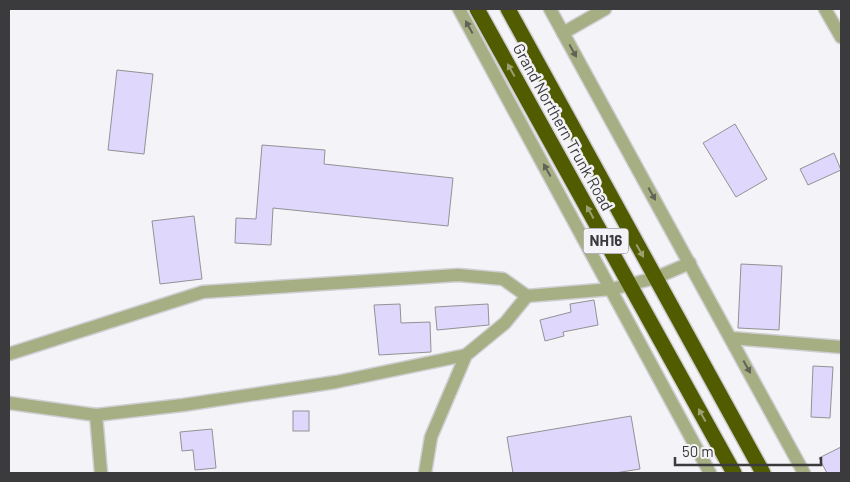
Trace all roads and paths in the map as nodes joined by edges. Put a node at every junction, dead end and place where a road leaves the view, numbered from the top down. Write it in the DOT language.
graph roads {
  1 [pos="459,9"];
  2 [pos="477,9"];
  3 [pos="508,9"];
  4 [pos="550,9"];
  5 [pos="605,9"];
  6 [pos="825,9"];
  7 [pos="563,33"];
  8 [pos="841,37"];
  9 [pos="690,263"];
  10 [pos="655,278"];
  11 [pos="631,284"];
  12 [pos="612,289"];
  13 [pos="527,296"];
  14 [pos="731,338"];
  15 [pos="841,347"];
  16 [pos="9,354"];
  17 [pos="466,355"];
  18 [pos="9,403"];
  19 [pos="96,416"];
  20 [pos="101,473"];
  21 [pos="425,473"];
  22 [pos="710,473"];
  23 [pos="734,473"];
  24 [pos="763,473"];
  25 [pos="804,473"];
  12 -- 1 [label="street, one-way"];
  11 -- 2 [label="highway, Grand Northern Trunk Road / NH16, one-way"];
  3 -- 10 [label="highway, Grand Northern Trunk Road / NH16, one-way"];
  4 -- 7 [label="street"];
  5 -- 7 [label="street"];
  6 -- 8 [label="street"];
  7 -- 9 [label="street, one-way"];
  9 -- 10 [label="street"];
  9 -- 14 [label="street"];
  10 -- 11 [label="street"];
  10 -- 24 [label="highway, Grand Northern Trunk Road / NH16"];
  11 -- 12 [label="street"];
  23 -- 11 [label="highway, Grand Northern Trunk Road / NH16, one-way"];
  12 -- 13 [label="street"];
  12 -- 22 [label="street"];
  13 -- 16 [label="street"];
  13 -- 17 [label="street"];
  14 -- 15 [label="street"];
  14 -- 25 [label="street, one-way"];
  17 -- 19 [label="street"];
  17 -- 21 [label="street"];
  18 -- 19 [label="street"];
  19 -- 20 [label="street"];
}
